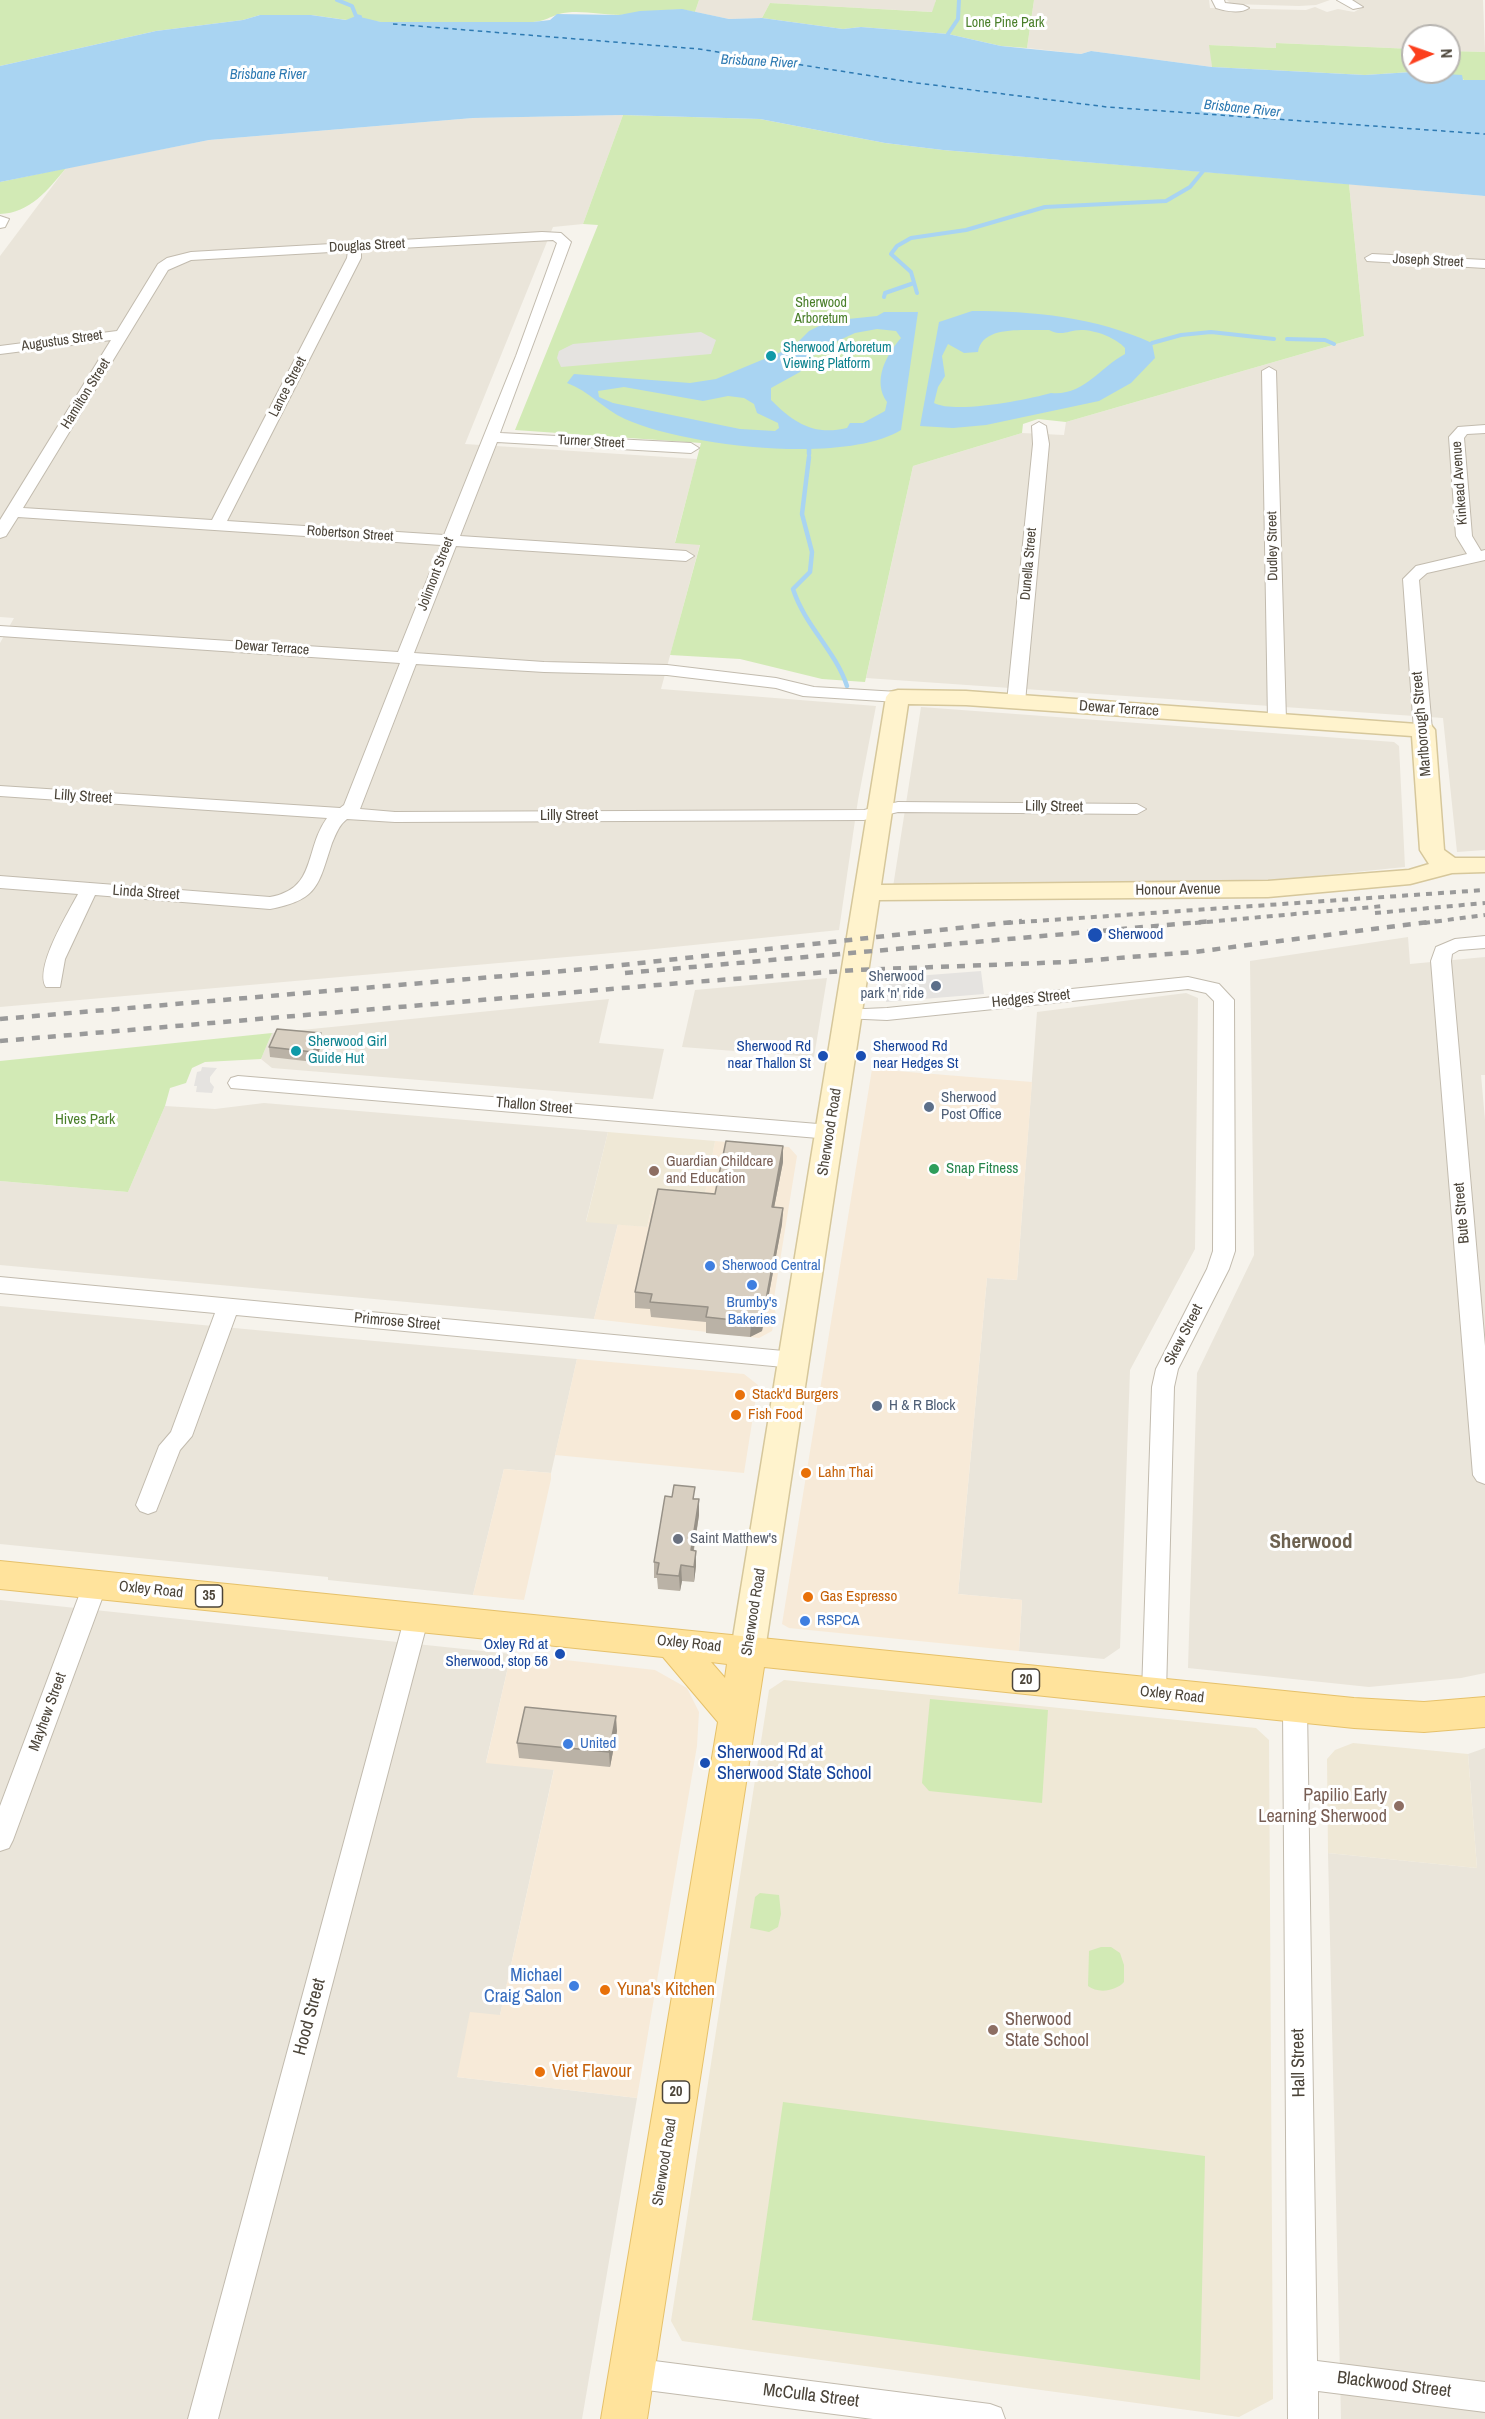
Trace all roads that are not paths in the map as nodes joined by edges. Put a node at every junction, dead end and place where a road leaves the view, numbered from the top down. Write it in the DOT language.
graph roads {
  1 [pos="1218,0"];
  2 [pos="1343,0"];
  3 [pos="1331,6"];
  4 [pos="1358,7"];
  5 [pos="1243,8"];
  6 [pos="559,237"];
  7 [pos="355,247"];
  8 [pos="1372,258"];
  9 [pos="175,259"];
  10 [pos="1485,264"];
  11 [pos="123,334"];
  12 [pos="0,350"];
  13 [pos="1269,371"];
  14 [pos="1039,426"];
  15 [pos="1485,429"];
  16 [pos="490,437"];
  17 [pos="691,448"];
  18 [pos="13,512"];
  19 [pos="217,525"];
  20 [pos="0,533"];
  21 [pos="449,541"];
  22 [pos="686,556"];
  23 [pos="1481,556"];
  24 [pos="0,631"];
  25 [pos="407,658"];
  26 [pos="898,697"];
  27 [pos="1016,702"];
  28 [pos="1277,720"];
  29 [pos="1423,730"];
  30 [pos="0,791"];
  31 [pos="1137,809"];
  32 [pos="881,811"];
  33 [pos="342,815"];
  34 [pos="1451,866"];
  35 [pos="1485,866"];
  36 [pos="0,882"];
  37 [pos="89,889"];
  38 [pos="868,893"];
  39 [pos="292,899"];
  40 [pos="1485,942"];
  41 [pos="53,983"];
  42 [pos="1212,988"];
  43 [pos="849,1014"];
  44 [pos="238,1083"];
  45 [pos="830,1132"];
  46 [pos="0,1285"];
  47 [pos="228,1306"];
  48 [pos="794,1360"];
  49 [pos="1483,1416"];
  50 [pos="1485,1475"];
  51 [pos="148,1504"];
  52 [pos="0,1575"];
  53 [pos="95,1585"];
  54 [pos="417,1616"];
  55 [pos="672,1642"];
  56 [pos="748,1650"];
  57 [pos="1154,1693"];
  58 [pos="1296,1707"];
  59 [pos="1485,1712"];
  60 [pos="737,1718"];
  61 [pos="0,1840"];
  62 [pos="631,2373"];
  63 [pos="1302,2374"];
  64 [pos="1485,2397"];
  65 [pos="203,2419"];
  66 [pos="624,2419"];
  67 [pos="990,2419"];
  68 [pos="1303,2419"];
  1 -- 5 [label="street"];
  2 -- 3 [label="street"];
  2 -- 4 [label="street"];
  6 -- 7 [label="street, Douglas Street"];
  6 -- 16 [label="street, Jolimont Street"];
  7 -- 9 [label="street, Douglas Street"];
  7 -- 19 [label="street, Lance Street"];
  8 -- 10 [label="street, Joseph Street"];
  9 -- 11 [label="street, Hamilton Street"];
  11 -- 12 [label="street, Augustus Street"];
  11 -- 18 [label="street, Hamilton Street"];
  13 -- 28 [label="street, Dudley Street"];
  14 -- 27 [label="street, Dunella Street"];
  15 -- 23 [label="street, Kinkead Avenue"];
  16 -- 17 [label="street, Turner Street"];
  16 -- 21 [label="street, Jolimont Street"];
  18 -- 19 [label="street, Robertson Street"];
  18 -- 20 [label="street, Hamilton Street"];
  19 -- 21 [label="street, Robertson Street"];
  21 -- 22 [label="street, Robertson Street"];
  21 -- 25 [label="street, Jolimont Street"];
  23 -- 29 [label="street, Marlborough Street"];
  24 -- 25 [label="street, Dewar Terrace"];
  25 -- 26 [label="street, Dewar Terrace"];
  25 -- 33 [label="street, Jolimont Street"];
  26 -- 27 [label="street, Dewar Terrace"];
  26 -- 32 [label="street, Sherwood Road"];
  27 -- 28 [label="street, Dewar Terrace"];
  28 -- 29 [label="street, Dewar Terrace"];
  29 -- 34 [label="street, Marlborough Street"];
  30 -- 33 [label="street, Lilly Street"];
  31 -- 32 [label="street, Lilly Street"];
  32 -- 33 [label="street, Lilly Street"];
  32 -- 38 [label="street, Sherwood Road"];
  33 -- 39 [label="street, Jolimont Street"];
  34 -- 35 [label="street, Honour Avenue"];
  34 -- 38 [label="street, Honour Avenue"];
  36 -- 37 [label="street, Linda Street"];
  37 -- 39 [label="street, Linda Street"];
  37 -- 41 [label="street"];
  38 -- 43 [label="street, Sherwood Road"];
  40 -- 49 [label="street, Bute Street"];
  42 -- 43 [label="street, Hedges Street"];
  42 -- 57 [label="street, Skew Street"];
  43 -- 45 [label="street, Sherwood Road"];
  44 -- 45 [label="street, Thallon Street"];
  45 -- 48 [label="street, Sherwood Road"];
  46 -- 47 [label="street, Primrose Street"];
  47 -- 48 [label="street, Primrose Street"];
  47 -- 51 [label="street"];
  48 -- 56 [label="street, Sherwood Road"];
  49 -- 50 [label="street, Bute Street"];
  52 -- 53 [label="main road, Oxley Road / 35"];
  53 -- 54 [label="main road, Oxley Road / 35"];
  53 -- 61 [label="street, Mayhew Street"];
  54 -- 55 [label="main road, Oxley Road / 35"];
  54 -- 65 [label="street, Hood Street"];
  55 -- 56 [label="main road, Oxley Road / 35"];
  55 -- 60 [label="main road"];
  56 -- 57 [label="main road, Oxley Road / 20"];
  56 -- 60 [label="main road, Sherwood Road / 20"];
  57 -- 58 [label="main road, Oxley Road / 20"];
  58 -- 59 [label="main road, Oxley Road / 20"];
  58 -- 63 [label="street, Hall Street"];
  60 -- 62 [label="main road, Sherwood Road / 20"];
  62 -- 66 [label="main road, Sherwood Road / 20"];
  62 -- 67 [label="street, McCulla Street"];
  63 -- 64 [label="street, Blackwood Street"];
  63 -- 68 [label="street, Hall Street"];
}
